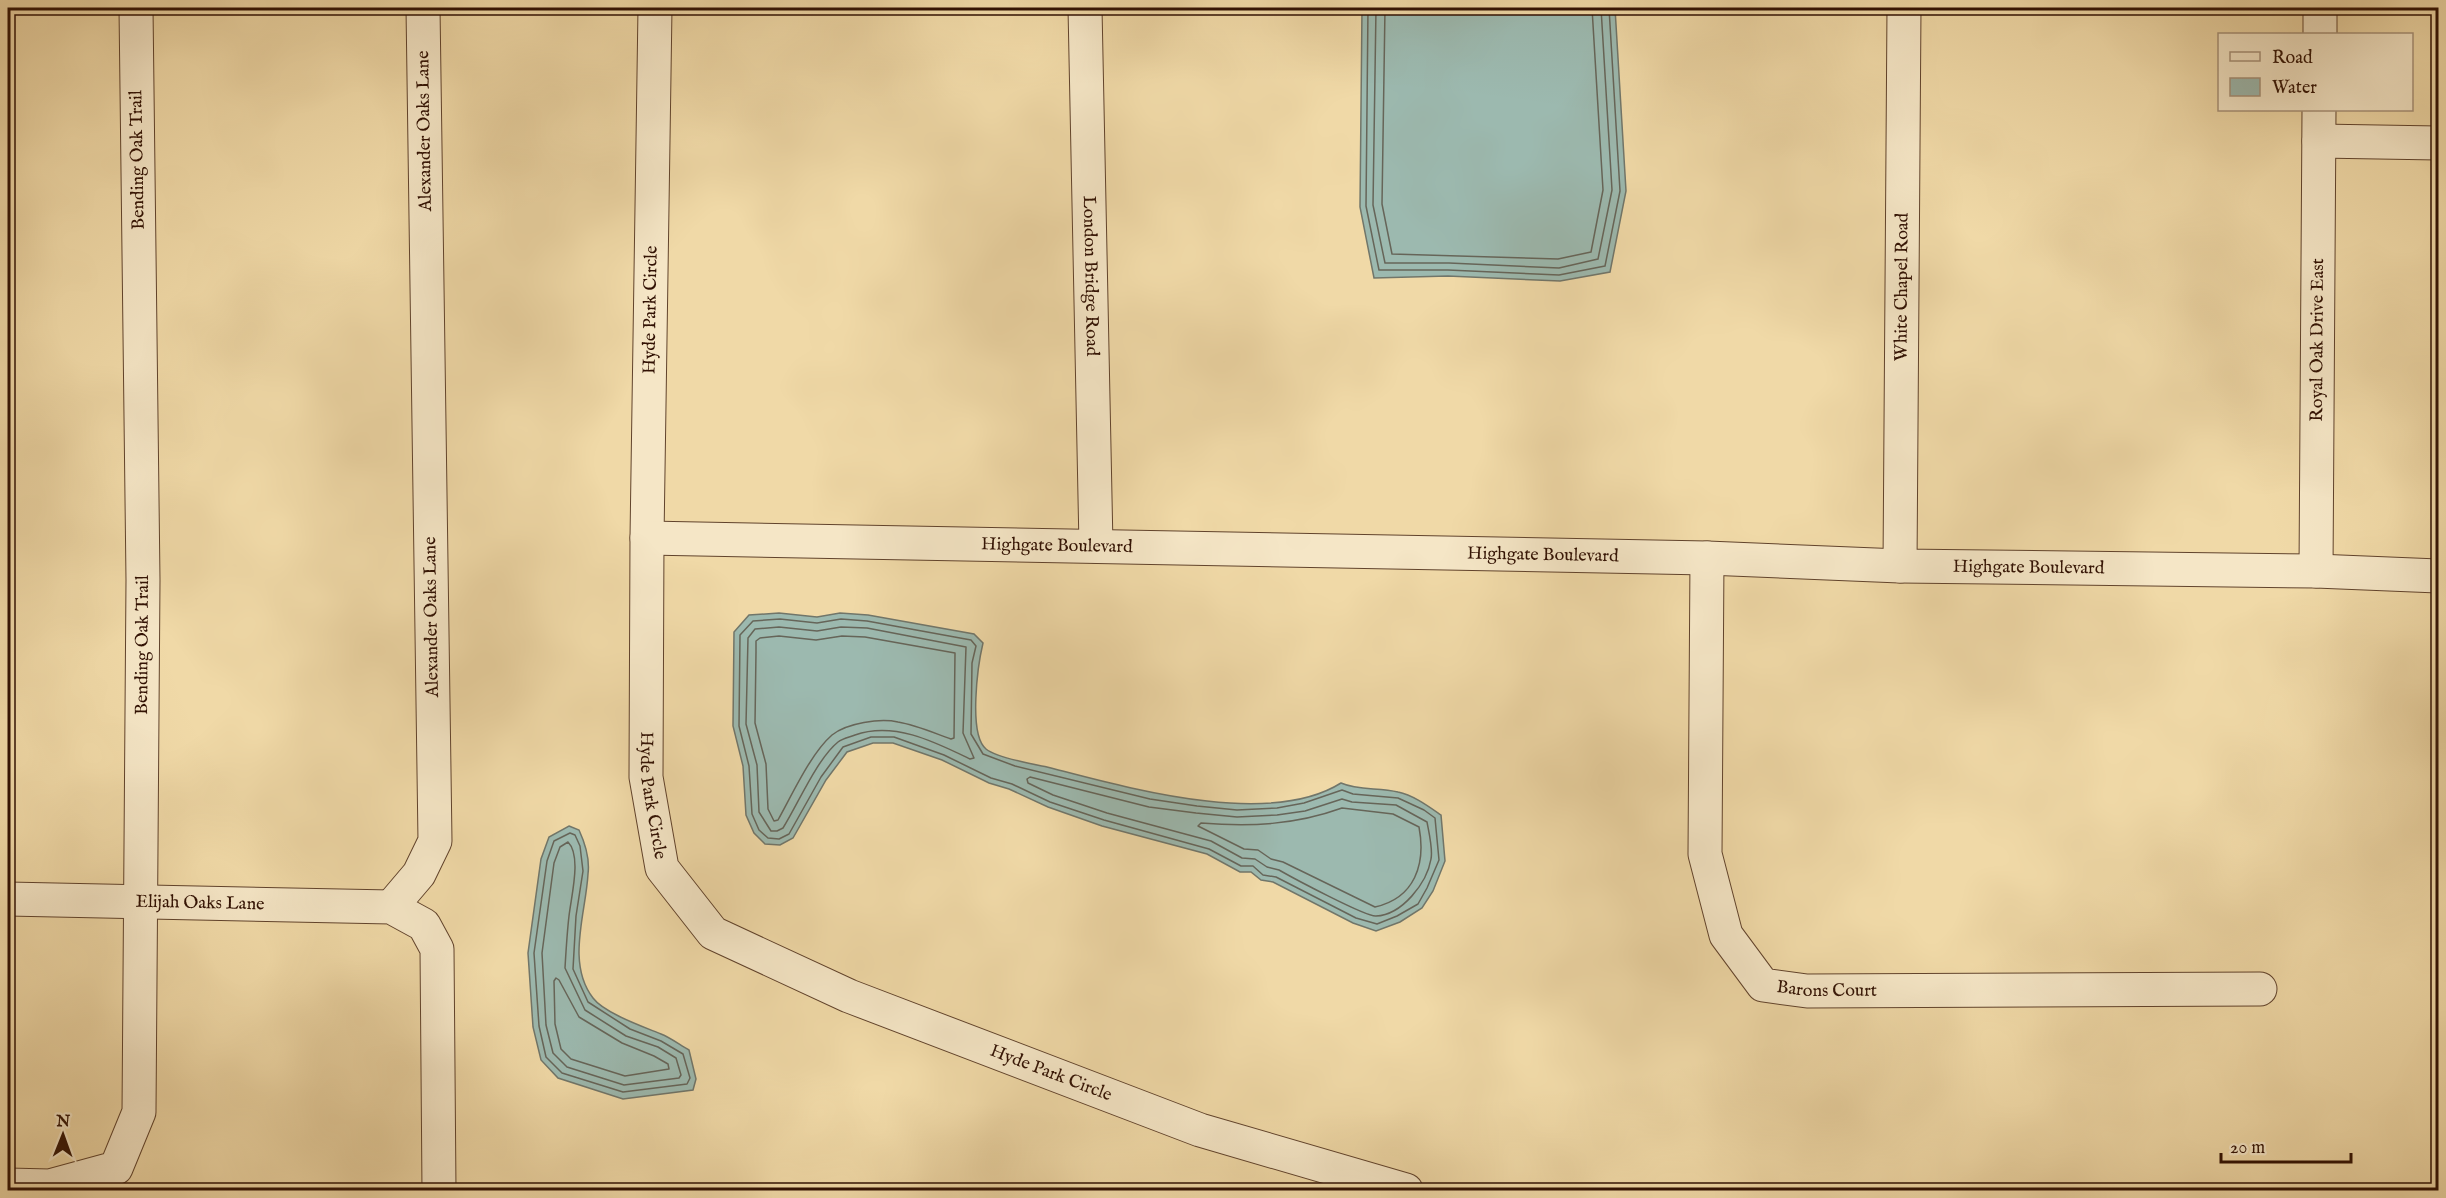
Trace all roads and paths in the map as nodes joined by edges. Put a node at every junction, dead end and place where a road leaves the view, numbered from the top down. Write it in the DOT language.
graph roads {
  1 [pos="136,8"];
  2 [pos="423,8"];
  3 [pos="655,8"];
  4 [pos="1085,8"];
  5 [pos="1904,8"];
  6 [pos="2320,8"];
  7 [pos="2320,33"];
  8 [pos="2319,125"];
  9 [pos="2439,143"];
  10 [pos="647,538"];
  11 [pos="1096,546"];
  12 [pos="1707,558"];
  13 [pos="1900,566"];
  14 [pos="2316,571"];
  15 [pos="2439,576"];
  16 [pos="8,899"];
  17 [pos="142,901"];
  18 [pos="391,907"];
  19 [pos="2260,989"];
  20 [pos="8,1185"];
  21 [pos="439,1191"];
  22 [pos="1406,1191"];
  1 -- 17 [label="street, Bending Oak Trail"];
  2 -- 18 [label="street, Alexander Oaks Lane"];
  3 -- 10 [label="street, Hyde Park Circle"];
  4 -- 11 [label="street, London Bridge Road"];
  5 -- 13 [label="street, White Chapel Road"];
  6 -- 7 [label="street"];
  8 -- 9 [label="street"];
  8 -- 14 [label="street, Royal Oak Drive East"];
  10 -- 11 [label="street, Highgate Boulevard"];
  10 -- 22 [label="street, Hyde Park Circle"];
  11 -- 12 [label="street, Highgate Boulevard"];
  12 -- 13 [label="street, Highgate Boulevard"];
  12 -- 19 [label="street, Barons Court"];
  13 -- 14 [label="street, Highgate Boulevard"];
  14 -- 15 [label="street, Highgate Boulevard"];
  16 -- 17 [label="street, Elijah Oaks Lane"];
  17 -- 18 [label="street, Elijah Oaks Lane"];
  17 -- 20 [label="street, Bending Oak Trail"];
  18 -- 21 [label="street"];
}
